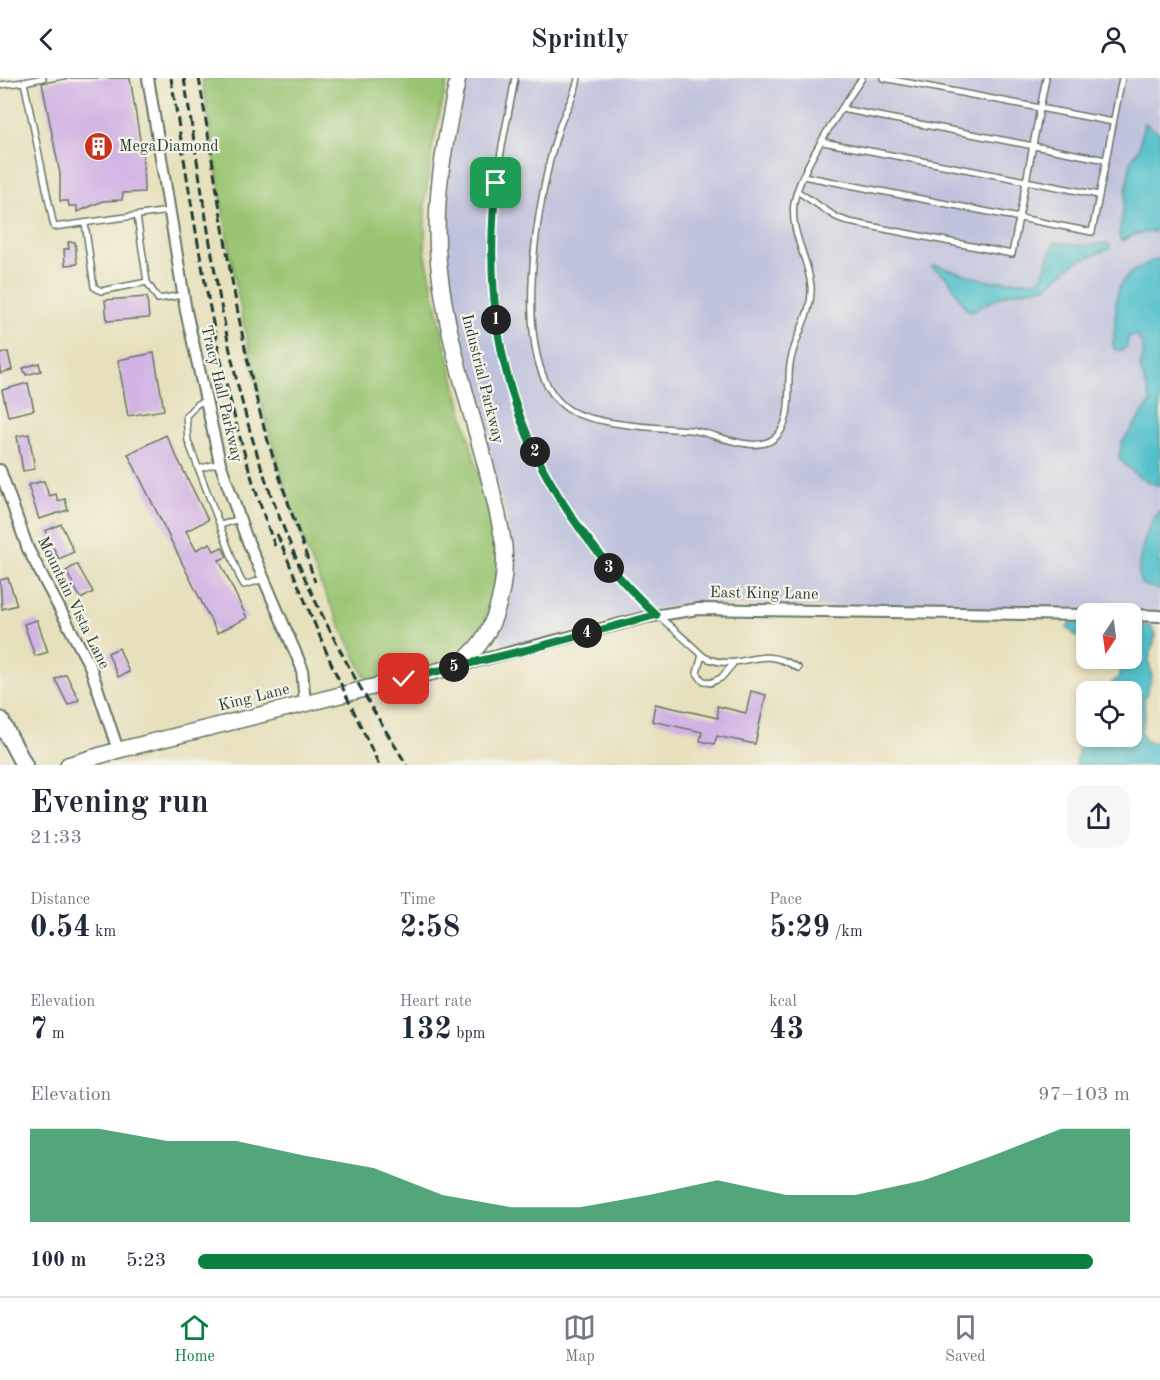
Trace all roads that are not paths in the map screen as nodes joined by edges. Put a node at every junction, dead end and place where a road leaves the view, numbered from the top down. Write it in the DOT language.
graph roads {
  1 [pos="43,78"];
  2 [pos="148,78"];
  3 [pos="458,78"];
  4 [pos="515,78"];
  5 [pos="578,78"];
  6 [pos="862,78"];
  7 [pos="883,78"];
  8 [pos="1046,78"];
  9 [pos="1122,78"];
  10 [pos="24,82"];
  11 [pos="0,85"];
  12 [pos="1040,108"];
  13 [pos="842,109"];
  14 [pos="1113,122"];
  15 [pos="823,142"];
  16 [pos="1033,146"];
  17 [pos="1106,160"];
  18 [pos="802,176"];
  19 [pos="1026,181"];
  20 [pos="797,191"];
  21 [pos="1099,195"];
  22 [pos="170,211"];
  23 [pos="137,216"];
  24 [pos="1019,218"];
  25 [pos="85,223"];
  26 [pos="147,282"];
  27 [pos="183,295"];
  28 [pos="206,401"];
  29 [pos="220,463"];
  30 [pos="198,469"];
  31 [pos="0,470"];
  32 [pos="240,519"];
  33 [pos="221,525"];
  34 [pos="264,579"];
  35 [pos="656,615"];
  36 [pos="1076,615"];
  37 [pos="1142,615"];
  38 [pos="1160,616"];
  39 [pos="702,655"];
  40 [pos="733,664"];
  41 [pos="449,668"];
  42 [pos="798,668"];
  43 [pos="305,704"];
  44 [pos="0,720"];
  45 [pos="118,750"];
  46 [pos="24,765"];
  47 [pos="68,765"];
  1 -- 10 [label="lane"];
  2 -- 22 [label="street, Tracy Hall Parkway"];
  3 -- 41 [label="street, Industrial Parkway"];
  4 -- 35 [label="lane"];
  5 -- 20 [label="lane"];
  6 -- 13 [label="lane"];
  7 -- 12 [label="lane"];
  8 -- 12 [label="lane"];
  9 -- 14 [label="lane"];
  10 -- 11 [label="lane"];
  10 -- 25 [label="lane"];
  12 -- 14 [label="lane"];
  12 -- 16 [label="lane"];
  13 -- 15 [label="lane"];
  13 -- 16 [label="lane"];
  14 -- 17 [label="lane"];
  15 -- 18 [label="lane"];
  15 -- 19 [label="lane"];
  16 -- 17 [label="lane"];
  16 -- 19 [label="lane"];
  17 -- 21 [label="lane"];
  18 -- 20 [label="lane"];
  18 -- 24 [label="lane"];
  19 -- 21 [label="lane"];
  19 -- 24 [label="lane"];
  20 -- 24 [label="lane"];
  21 -- 24 [label="lane"];
  22 -- 23 [label="lane"];
  22 -- 27 [label="street, Tracy Hall Parkway"];
  23 -- 25 [label="lane"];
  23 -- 26 [label="lane"];
  25 -- 26 [label="lane"];
  26 -- 27 [label="lane"];
  27 -- 28 [label="street, Tracy Hall Parkway"];
  28 -- 29 [label="street, Tracy Hall Parkway"];
  28 -- 30 [label="lane"];
  29 -- 30 [label="lane"];
  29 -- 32 [label="street, Tracy Hall Parkway"];
  30 -- 33 [label="lane"];
  31 -- 45 [label="street, Mountain Vista Lane"];
  32 -- 33 [label="lane"];
  32 -- 34 [label="street, Tracy Hall Parkway"];
  33 -- 34 [label="lane"];
  34 -- 43 [label="street, Tracy Hall Parkway"];
  35 -- 36 [label="street, East King Lane"];
  35 -- 39 [label="lane"];
  35 -- 41 [label="street, East King Lane"];
  37 -- 38 [label="street"];
  39 -- 40 [label="lane"];
  39 -- 40 [label="lane"];
  40 -- 42 [label="lane"];
  41 -- 43 [label="street, King Lane"];
  43 -- 45 [label="street, King Lane"];
  44 -- 46 [label="main road"];
  45 -- 47 [label="street, King Lane"];
}
